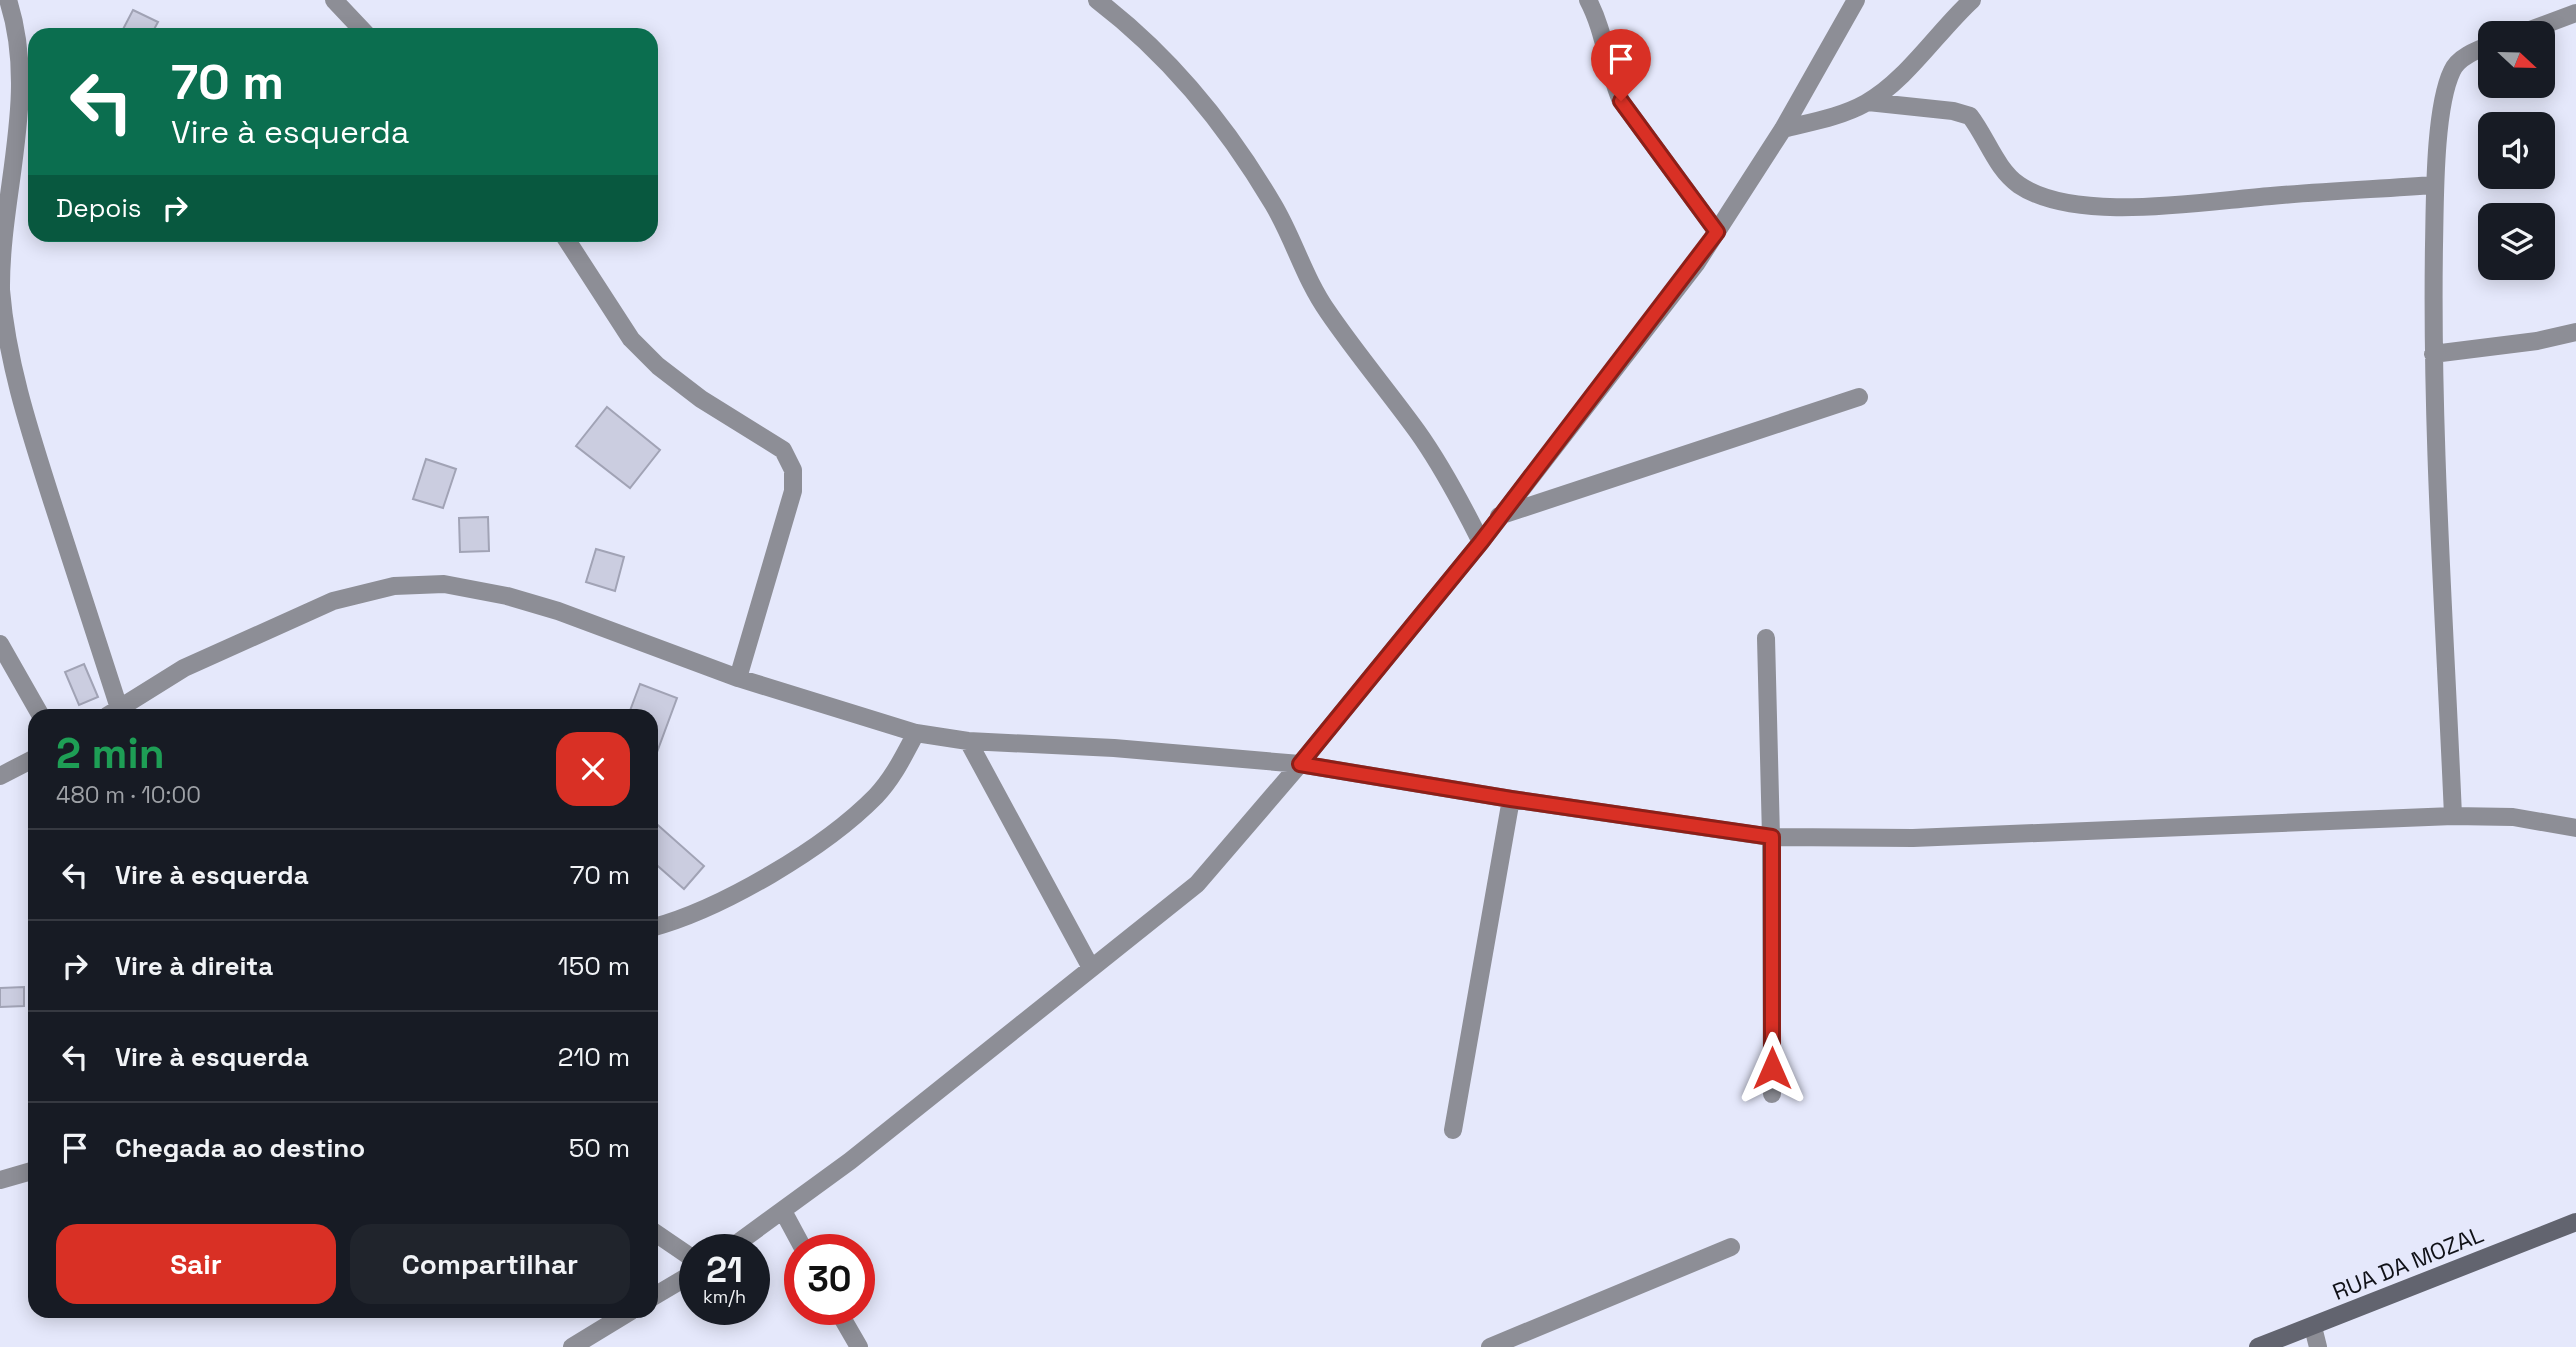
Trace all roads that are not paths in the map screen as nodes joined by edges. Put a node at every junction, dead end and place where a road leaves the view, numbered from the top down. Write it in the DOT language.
graph roads {
  1 [pos="8,0"];
  2 [pos="334,0"];
  3 [pos="1097,0"];
  4 [pos="1588,0"];
  5 [pos="1856,0"];
  6 [pos="1972,0"];
  7 [pos="2576,13"];
  8 [pos="2554,21"];
  9 [pos="360,28"];
  10 [pos="2478,52"];
  11 [pos="1868,102"];
  12 [pos="1783,129"];
  13 [pos="2435,185"];
  14 [pos="1717,232"];
  15 [pos="569,242"];
  16 [pos="2576,332"];
  17 [pos="2432,354"];
  18 [pos="1859,397"];
  19 [pos="1499,516"];
  20 [pos="1481,542"];
  21 [pos="1766,638"];
  22 [pos="0,644"];
  23 [pos="738,678"];
  24 [pos="37,709"];
  25 [pos="112,709"];
  26 [pos="118,709"];
  27 [pos="916,733"];
  28 [pos="968,741"];
  29 [pos="28,762"];
  30 [pos="1300,764"];
  31 [pos="0,776"];
  32 [pos="1511,799"];
  33 [pos="2453,816"];
  34 [pos="2576,828"];
  35 [pos="1772,837"];
  36 [pos="658,925"];
  37 [pos="1091,968"];
  38 [pos="1772,1094"];
  39 [pos="1453,1130"];
  40 [pos="28,1172"];
  41 [pos="0,1180"];
  42 [pos="782,1212"];
  43 [pos="2576,1222"];
  44 [pos="751,1234"];
  45 [pos="795,1234"];
  46 [pos="658,1235"];
  47 [pos="1731,1247"];
  48 [pos="679,1249"];
  49 [pos="679,1281"];
  50 [pos="658,1294"];
  51 [pos="620,1318"];
  52 [pos="846,1325"];
  53 [pos="2313,1327"];
  54 [pos="572,1347"];
  55 [pos="859,1347"];
  56 [pos="1490,1347"];
  57 [pos="2258,1347"];
  58 [pos="2318,1347"];
  1 -- 25 [label="street"];
  2 -- 9 [label="street"];
  3 -- 20 [label="street"];
  4 -- 14 [label="street"];
  5 -- 12 [label="street"];
  6 -- 11 [label="street"];
  7 -- 8 [label="street"];
  10 -- 13 [label="street"];
  11 -- 12 [label="street"];
  11 -- 13 [label="street"];
  12 -- 14 [label="street"];
  13 -- 17 [label="street"];
  14 -- 19 [label="street"];
  15 -- 23 [label="street"];
  16 -- 17 [label="street"];
  17 -- 33 [label="street"];
  18 -- 19 [label="street"];
  19 -- 20 [label="street"];
  20 -- 30 [label="street"];
  21 -- 35 [label="street"];
  22 -- 24 [label="street"];
  23 -- 26 [label="street"];
  23 -- 27 [label="street"];
  27 -- 28 [label="street"];
  27 -- 36 [label="street"];
  28 -- 30 [label="street"];
  28 -- 37 [label="street"];
  29 -- 31 [label="street"];
  30 -- 32 [label="street"];
  30 -- 37 [label="street"];
  32 -- 35 [label="street"];
  32 -- 39 [label="street"];
  33 -- 34 [label="street"];
  33 -- 35 [label="street"];
  35 -- 38 [label="street"];
  37 -- 42 [label="street"];
  40 -- 41 [label="street"];
  42 -- 44 [label="street"];
  42 -- 45 [label="street"];
  43 -- 53 [label="main road, RUA DA MOZAL"];
  46 -- 48 [label="street"];
  47 -- 56 [label="street"];
  49 -- 50 [label="street"];
  51 -- 54 [label="street"];
  52 -- 55 [label="street"];
  53 -- 57 [label="main road, RUA DA MOZAL"];
  53 -- 58 [label="street"];
}
